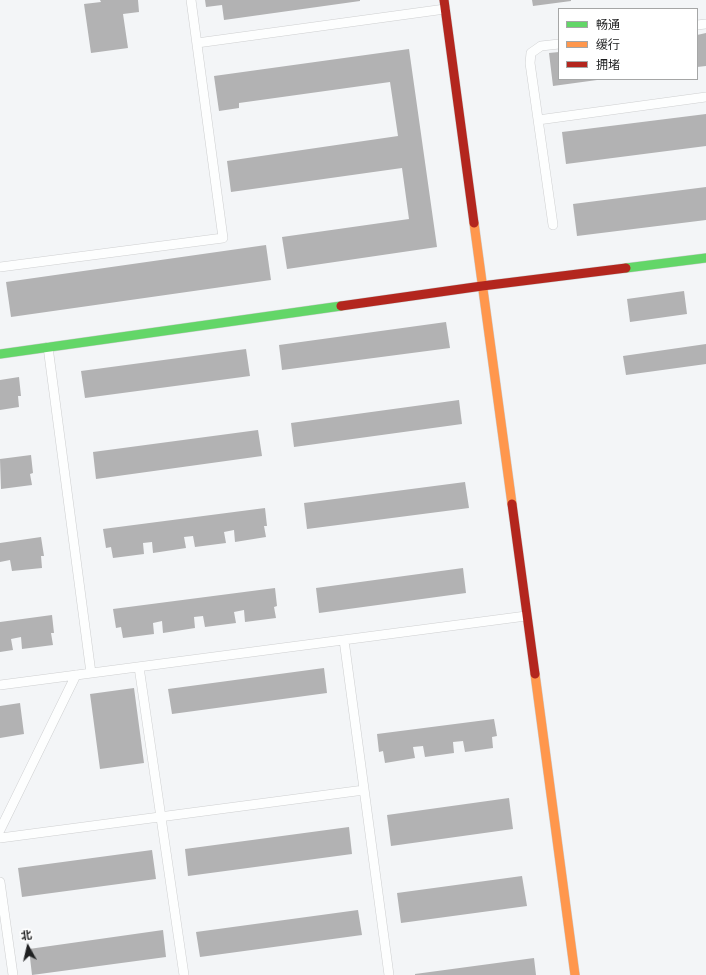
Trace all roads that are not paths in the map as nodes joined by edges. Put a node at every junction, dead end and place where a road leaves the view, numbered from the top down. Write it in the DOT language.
graph roads {
  1 [pos="191,0"];
  2 [pos="445,5"];
  3 [pos="197,43"];
  4 [pos="558,44"];
  5 [pos="706,97"];
  6 [pos="538,120"];
  7 [pos="553,226"];
  8 [pos="706,258"];
  9 [pos="0,268"];
  10 [pos="482,286"];
  11 [pos="48,347"];
  12 [pos="0,354"];
  13 [pos="526,616"];
  14 [pos="344,640"];
  15 [pos="139,667"];
  16 [pos="92,673"];
  17 [pos="76,675"];
  18 [pos="0,685"];
  19 [pos="364,790"];
  20 [pos="161,817"];
  21 [pos="0,830"];
  22 [pos="0,838"];
  23 [pos="0,882"];
  24 [pos="13,975"];
  25 [pos="184,975"];
  26 [pos="389,975"];
  27 [pos="575,975"];
  1 -- 3 [label="lane"];
  2 -- 3 [label="lane"];
  2 -- 10 [label="street"];
  3 -- 9 [label="lane"];
  4 -- 6 [label="lane"];
  5 -- 6 [label="lane"];
  6 -- 7 [label="lane"];
  8 -- 10 [label="street"];
  10 -- 11 [label="street"];
  10 -- 13 [label="street"];
  11 -- 12 [label="street"];
  11 -- 16 [label="lane"];
  13 -- 14 [label="lane"];
  13 -- 27 [label="street"];
  14 -- 15 [label="lane"];
  14 -- 19 [label="lane"];
  15 -- 16 [label="lane"];
  15 -- 20 [label="lane"];
  16 -- 17 [label="lane"];
  17 -- 18 [label="lane"];
  17 -- 21 [label="lane"];
  19 -- 20 [label="lane"];
  19 -- 26 [label="lane"];
  20 -- 22 [label="lane"];
  20 -- 25 [label="lane"];
  23 -- 24 [label="lane"];
}
